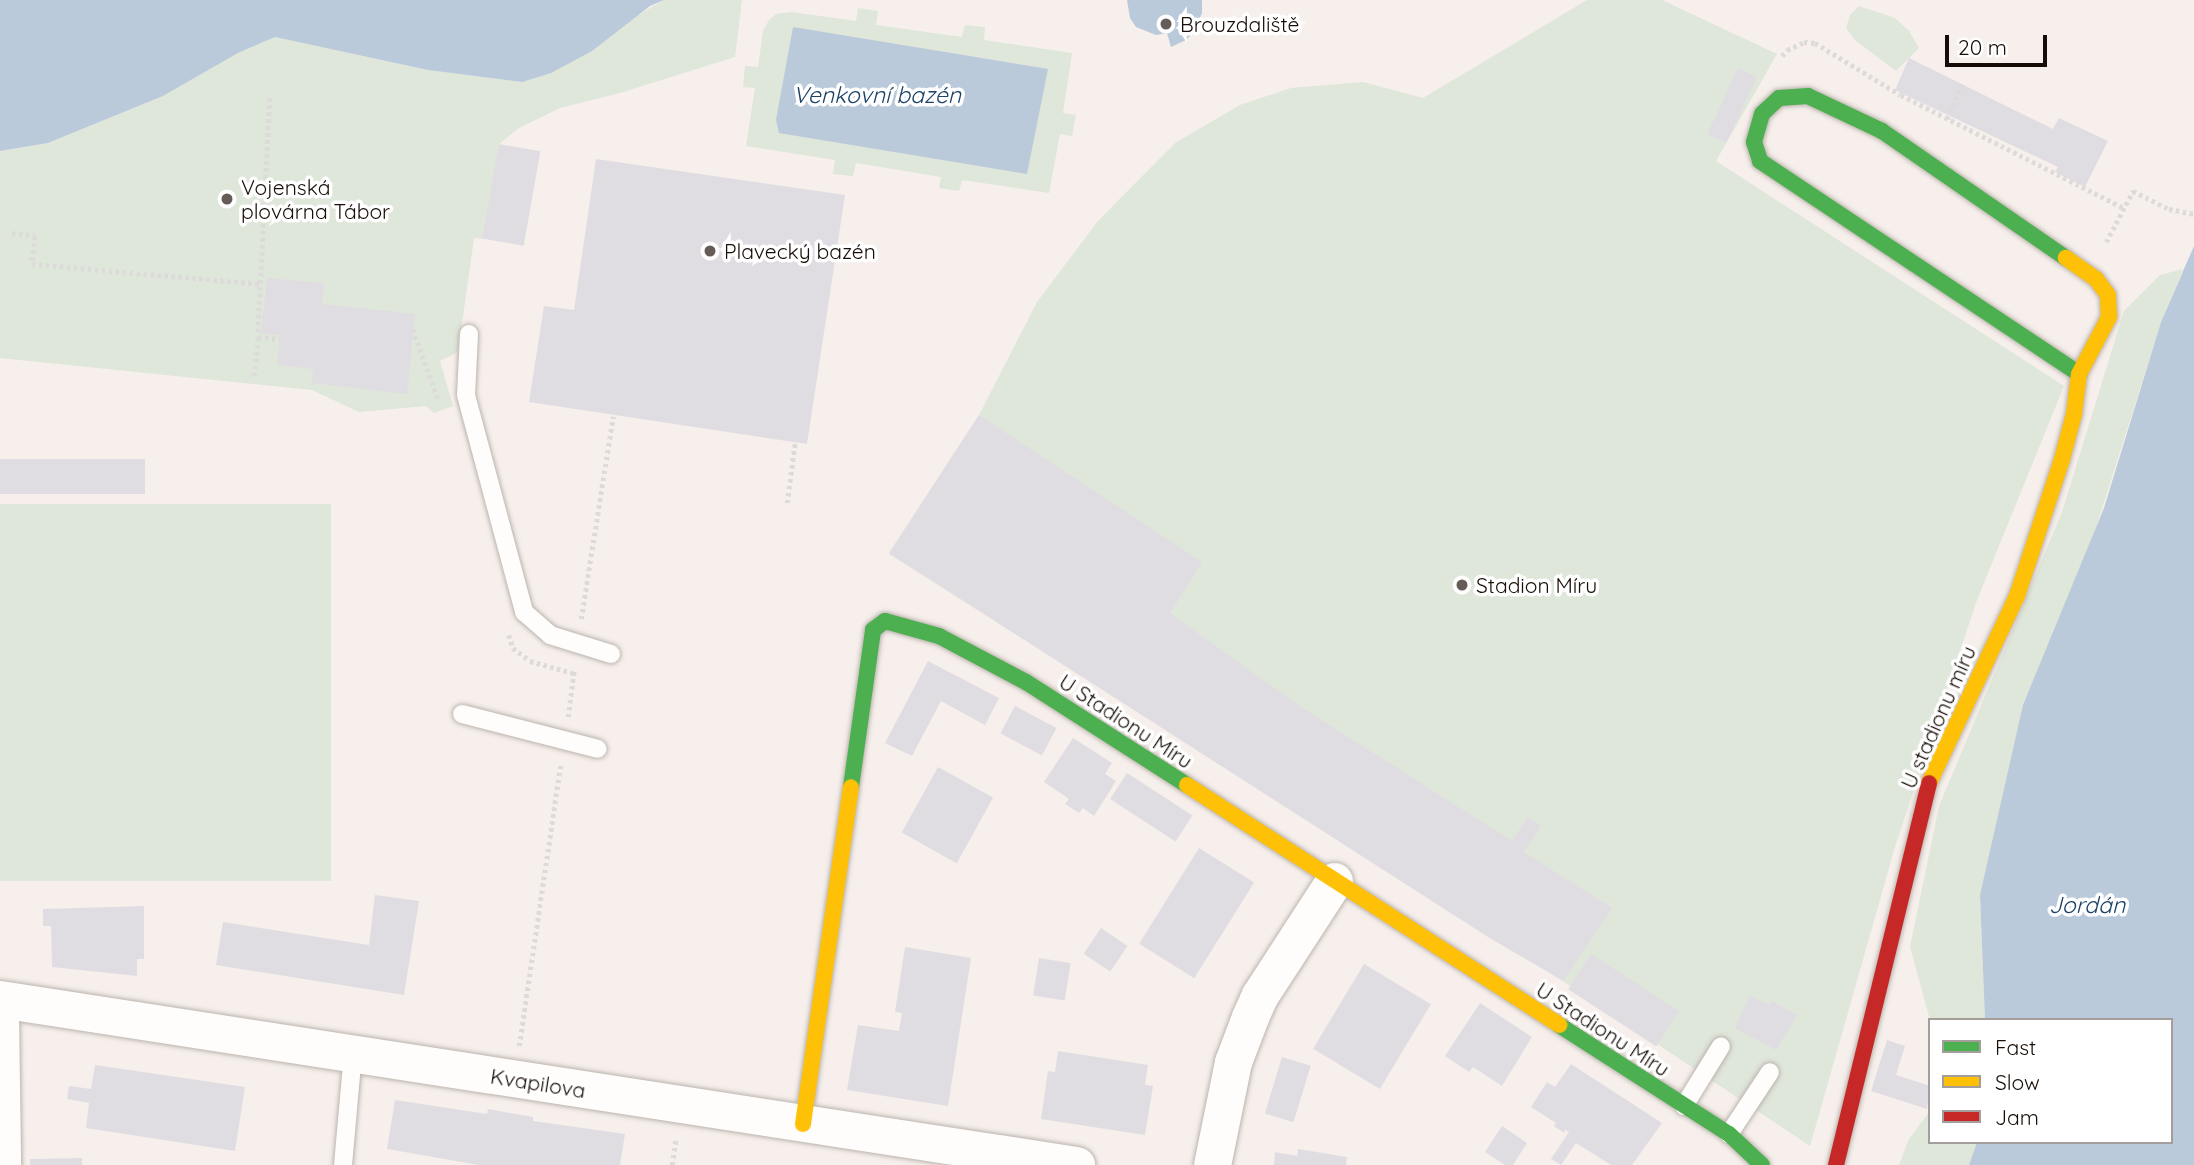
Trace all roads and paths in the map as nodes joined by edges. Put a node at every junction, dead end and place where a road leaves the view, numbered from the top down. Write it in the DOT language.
graph roads {
  1 [pos="1782,56"];
  2 [pos="1962,85"];
  3 [pos="270,98"];
  4 [pos="1947,119"];
  5 [pos="2124,208"];
  6 [pos="2194,214"];
  7 [pos="12,233"];
  8 [pos="2101,252"];
  9 [pos="261,284"];
  10 [pos="413,329"];
  11 [pos="469,334"];
  12 [pos="258,337"];
  13 [pos="280,339"];
  14 [pos="2078,374"];
  15 [pos="254,376"];
  16 [pos="442,409"];
  17 [pos="795,442"];
  18 [pos="788,503"];
  19 [pos="611,654"];
  20 [pos="462,714"];
  21 [pos="598,749"];
  22 [pos="1334,881"];
  23 [pos="0,999"];
  24 [pos="0,1013"];
  25 [pos="1721,1046"];
  26 [pos="352,1053"];
  27 [pos="1770,1072"];
  28 [pos="1684,1106"];
  29 [pos="803,1124"];
  30 [pos="677,1133"];
  31 [pos="1729,1134"];
  32 [pos="2,1165"];
  33 [pos="343,1165"];
  34 [pos="672,1165"];
  35 [pos="1076,1165"];
  36 [pos="1212,1165"];
  37 [pos="1762,1165"];
  38 [pos="1836,1165"];
  1 -- 4 [label="path"];
  2 -- 4 [label="path"];
  3 -- 9 [label="path"];
  4 -- 5 [label="path"];
  5 -- 6 [label="path"];
  5 -- 8 [label="path"];
  7 -- 9 [label="path"];
  9 -- 12 [label="path"];
  10 -- 16 [label="path"];
  11 -- 19 [label="lane"];
  12 -- 13 [label="path"];
  12 -- 15 [label="path"];
  14 -- 14 [label="street"];
  14 -- 38 [label="street, U stadionu míru"];
  17 -- 18 [label="path"];
  20 -- 21 [label="lane"];
  22 -- 28 [label="street, U Stadionu Míru"];
  22 -- 29 [label="street, U Stadionu Míru"];
  22 -- 36 [label="street"];
  23 -- 26 [label="street, Kvapilova"];
  24 -- 32 [label="street"];
  25 -- 28 [label="lane"];
  26 -- 29 [label="street, Kvapilova"];
  26 -- 33 [label="lane"];
  27 -- 31 [label="lane"];
  28 -- 31 [label="street, U Stadionu Míru"];
  29 -- 35 [label="street, Kvapilova"];
  30 -- 34 [label="path"];
  31 -- 37 [label="street, U Stadionu Míru"];
}
